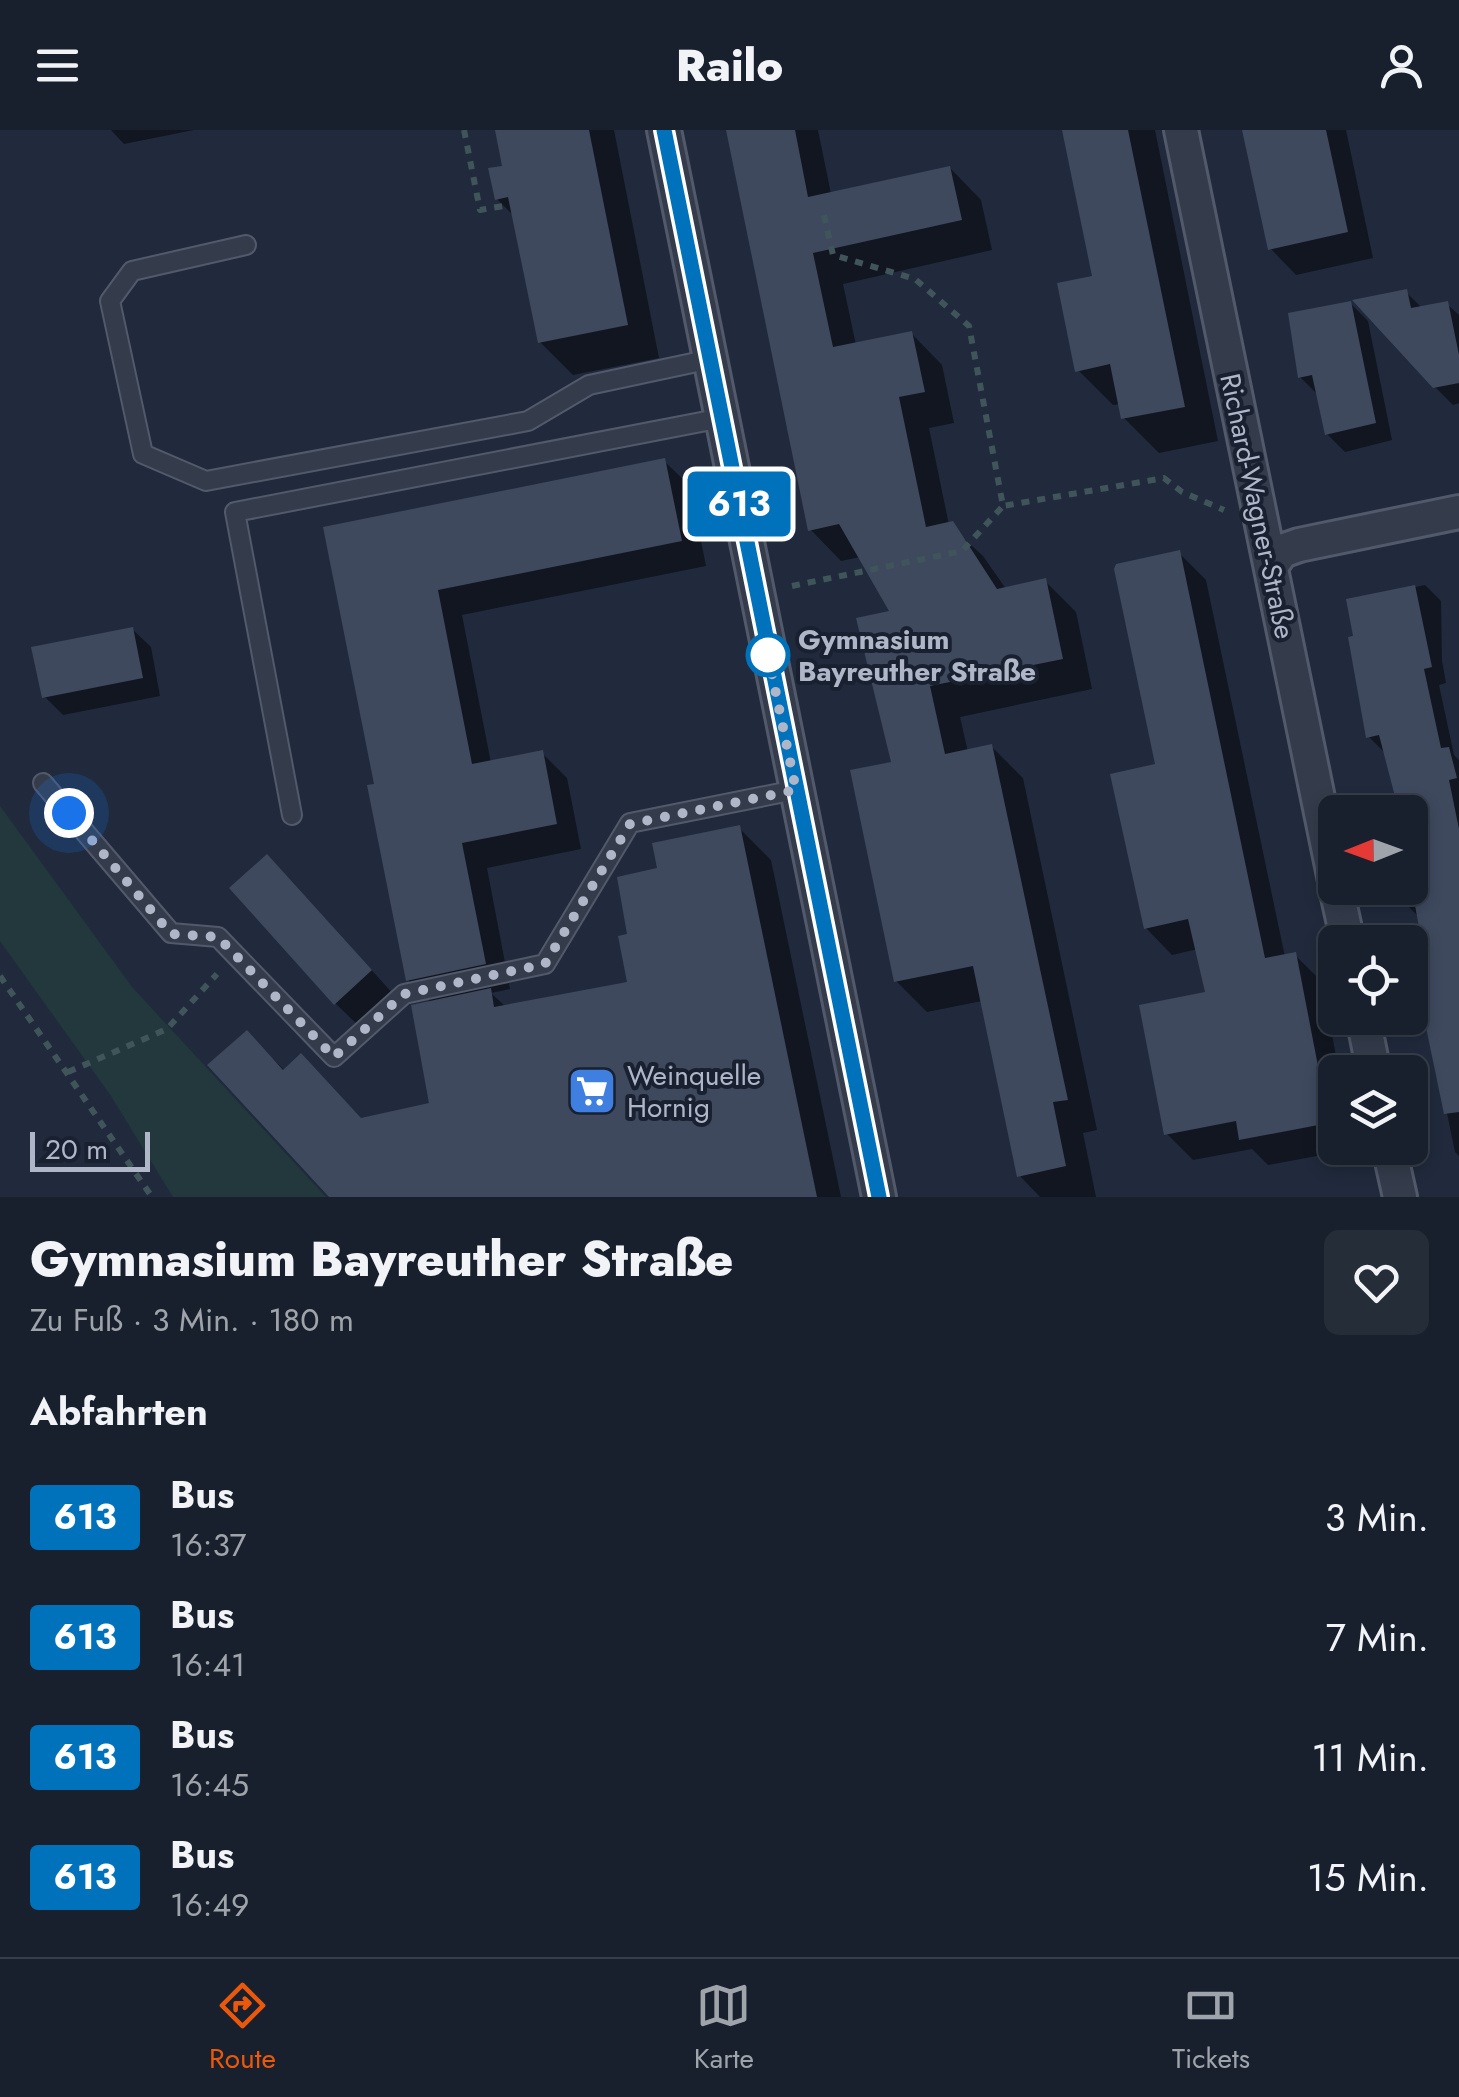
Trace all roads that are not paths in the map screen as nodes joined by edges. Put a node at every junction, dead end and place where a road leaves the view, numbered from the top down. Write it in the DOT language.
graph roads {
  1 [pos="664,130"];
  2 [pos="1181,130"];
  3 [pos="246,246"];
  4 [pos="711,359"];
  5 [pos="722,418"];
  6 [pos="1459,512"];
  7 [pos="1270,566"];
  8 [pos="43,783"];
  9 [pos="796,790"];
  10 [pos="1318,797"];
  11 [pos="292,815"];
  12 [pos="1393,1165"];
  13 [pos="879,1197"];
  14 [pos="1400,1197"];
  1 -- 4 [label="street"];
  2 -- 7 [label="street, Richard-Wagner-Straße"];
  3 -- 4 [label="lane"];
  4 -- 5 [label="street"];
  5 -- 9 [label="street"];
  5 -- 11 [label="lane"];
  6 -- 7 [label="street"];
  7 -- 10 [label="street, Richard-Wagner-Straße"];
  8 -- 9 [label="lane"];
  9 -- 13 [label="street"];
  12 -- 14 [label="street"];
}
